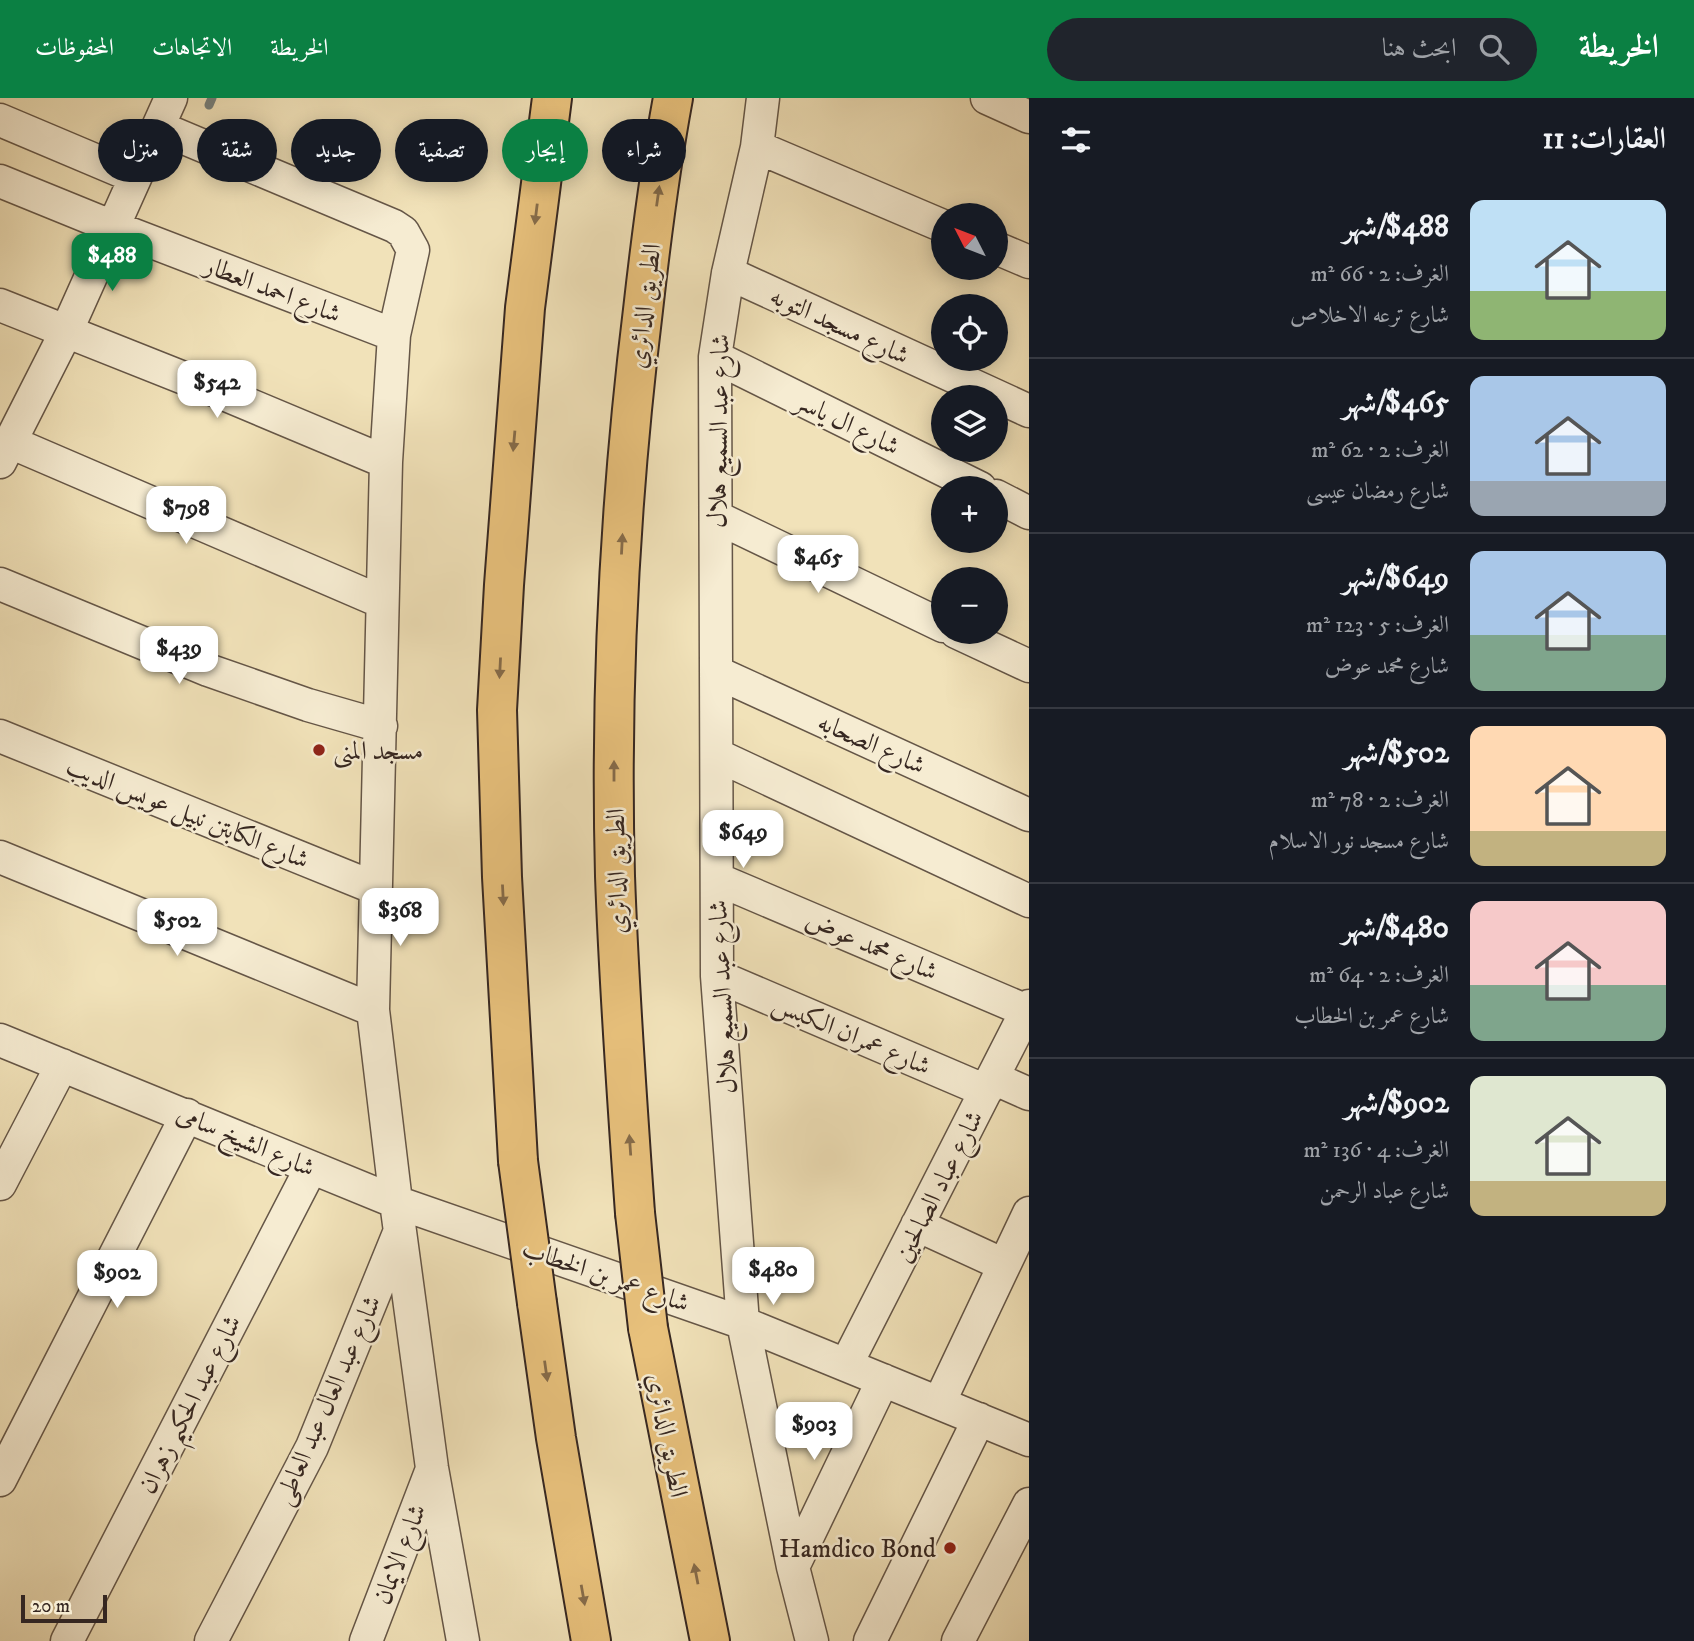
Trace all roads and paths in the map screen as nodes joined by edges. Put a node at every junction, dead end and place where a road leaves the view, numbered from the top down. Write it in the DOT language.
graph roads {
  1 [pos="171,98"];
  2 [pos="552,98"];
  3 [pos="673,98"];
  4 [pos="763,98"];
  5 [pos="987,98"];
  6 [pos="1029,117"];
  7 [pos="162,119"];
  8 [pos="0,120"];
  9 [pos="183,137"];
  10 [pos="757,147"];
  11 [pos="98,161"];
  12 [pos="0,181"];
  13 [pos="133,182"];
  14 [pos="931,221"];
  15 [pos="113,228"];
  16 [pos="1008,253"];
  17 [pos="1029,262"];
  18 [pos="728,273"];
  19 [pos="0,305"];
  20 [pos="66,332"];
  21 [pos="394,335"];
  22 [pos="716,357"];
  23 [pos="1029,411"];
  24 [pos="6,442"];
  25 [pos="386,462"];
  26 [pos="956,476"];
  27 [pos="1008,502"];
  28 [pos="1029,513"];
  29 [pos="716,517"];
  30 [pos="0,584"];
  31 [pos="382,602"];
  32 [pos="931,620"];
  33 [pos="982,644"];
  34 [pos="1029,666"];
  35 [pos="716,672"];
  36 [pos="381,726"];
  37 [pos="0,736"];
  38 [pos="717,755"];
  39 [pos="1029,814"];
  40 [pos="0,857"];
  41 [pos="717,879"];
  42 [pos="375,888"];
  43 [pos="1029,901"];
  44 [pos="717,976"];
  45 [pos="1028,1009"];
  46 [pos="373,1010"];
  47 [pos="0,1040"];
  48 [pos="62,1065"];
  49 [pos="989,1085"];
  50 [pos="1029,1094"];
  51 [pos="187,1115"];
  52 [pos="311,1168"];
  53 [pos="0,1184"];
  54 [pos="1029,1213"];
  55 [pos="398,1217"];
  56 [pos="918,1225"];
  57 [pos="495,1236"];
  58 [pos="1004,1265"];
  59 [pos="743,1323"];
  60 [pos="846,1365"];
  61 [pos="883,1380"];
  62 [pos="939,1403"];
  63 [pos="979,1419"];
  64 [pos="1029,1440"];
  65 [pos="432,1468"];
  66 [pos="0,1480"];
  67 [pos="1029,1504"];
  68 [pos="793,1567"];
  69 [pos="68,1641"];
  70 [pos="211,1641"];
  71 [pos="366,1641"];
  72 [pos="463,1641"];
  73 [pos="591,1641"];
  74 [pos="710,1641"];
  75 [pos="812,1641"];
  76 [pos="870,1641"];
  77 [pos="958,1641"];
  1 -- 7 [label="street"];
  2 -- 73 [label="highway, one-way, bridge"];
  74 -- 3 [label="highway, الطريق الدائري, one-way, bridge"];
  4 -- 10 [label="street, شارع عبد السميع هلال"];
  5 -- 6 [label="street"];
  8 -- 11 [label="street"];
  9 -- 21 [label="street"];
  10 -- 14 [label="street"];
  10 -- 18 [label="street, شارع عبد السميع هلال"];
  12 -- 15 [label="street, شارع احمد العطار"];
  13 -- 15 [label="street"];
  15 -- 20 [label="street"];
  15 -- 21 [label="street, شارع احمد العطار"];
  16 -- 17 [label="street"];
  18 -- 22 [label="street, شارع عبد السميع هلال"];
  18 -- 23 [label="street, شارع مسجد التوبه"];
  19 -- 20 [label="street"];
  20 -- 24 [label="street"];
  20 -- 25 [label="street"];
  21 -- 25 [label="street"];
  22 -- 26 [label="street, شارع ال ياسر"];
  22 -- 29 [label="street, شارع عبد السميع هلال"];
  24 -- 31 [label="street"];
  25 -- 31 [label="street"];
  27 -- 28 [label="street"];
  29 -- 32 [label="street"];
  29 -- 35 [label="street, شارع عبد السميع هلال"];
  30 -- 36 [label="street"];
  31 -- 36 [label="street"];
  33 -- 34 [label="street"];
  35 -- 38 [label="street, شارع عبد السميع هلال"];
  35 -- 39 [label="street, شارع الصحابه"];
  36 -- 42 [label="street"];
  37 -- 42 [label="street, شارع الكابتن نبيل عويس الديب"];
  38 -- 41 [label="street, شارع عبد السميع هلال"];
  38 -- 43 [label="street"];
  40 -- 46 [label="street"];
  41 -- 44 [label="street, شارع عبد السميع هلال"];
  41 -- 45 [label="street, شارع محمد عوض"];
  42 -- 46 [label="street"];
  44 -- 49 [label="street, شارع عمران الكبس"];
  44 -- 59 [label="street, شارع عبد السميع هلال"];
  45 -- 49 [label="street, شارع عباد الصالحين"];
  46 -- 55 [label="street"];
  47 -- 48 [label="street, شارع الشيخ سامى"];
  48 -- 51 [label="street, شارع الشيخ سامى"];
  48 -- 53 [label="street"];
  49 -- 50 [label="street, شارع عمران الكبس"];
  49 -- 56 [label="street, شارع عباد الصالحين"];
  51 -- 52 [label="street, شارع الشيخ سامى"];
  51 -- 66 [label="street"];
  52 -- 55 [label="street, شارع الشيخ سامى"];
  52 -- 69 [label="street, شارع عبد الحكيم زهران"];
  54 -- 58 [label="street"];
  55 -- 57 [label="street, شارع الشيخ سامى"];
  55 -- 65 [label="street"];
  55 -- 70 [label="street, شارع عبد العال عبد العاطى"];
  56 -- 58 [label="street"];
  56 -- 60 [label="street, شارع عباد الصالحين"];
  57 -- 59 [label="street, شارع عمر بن الخطاب"];
  58 -- 62 [label="street"];
  59 -- 60 [label="street, شارع عمر بن الخطاب"];
  59 -- 68 [label="street, شارع عبد السميع هلال"];
  60 -- 61 [label="street, شارع عمر بن الخطاب"];
  61 -- 62 [label="street, شارع عمر بن الخطاب"];
  61 -- 68 [label="street"];
  62 -- 63 [label="street, شارع عمر بن الخطاب"];
  63 -- 64 [label="street, شارع عمر بن الخطاب"];
  63 -- 76 [label="street"];
  65 -- 71 [label="street, شارع الايمان"];
  65 -- 72 [label="street"];
  67 -- 77 [label="street"];
  68 -- 75 [label="street, شارع عبد السميع هلال"];
}
